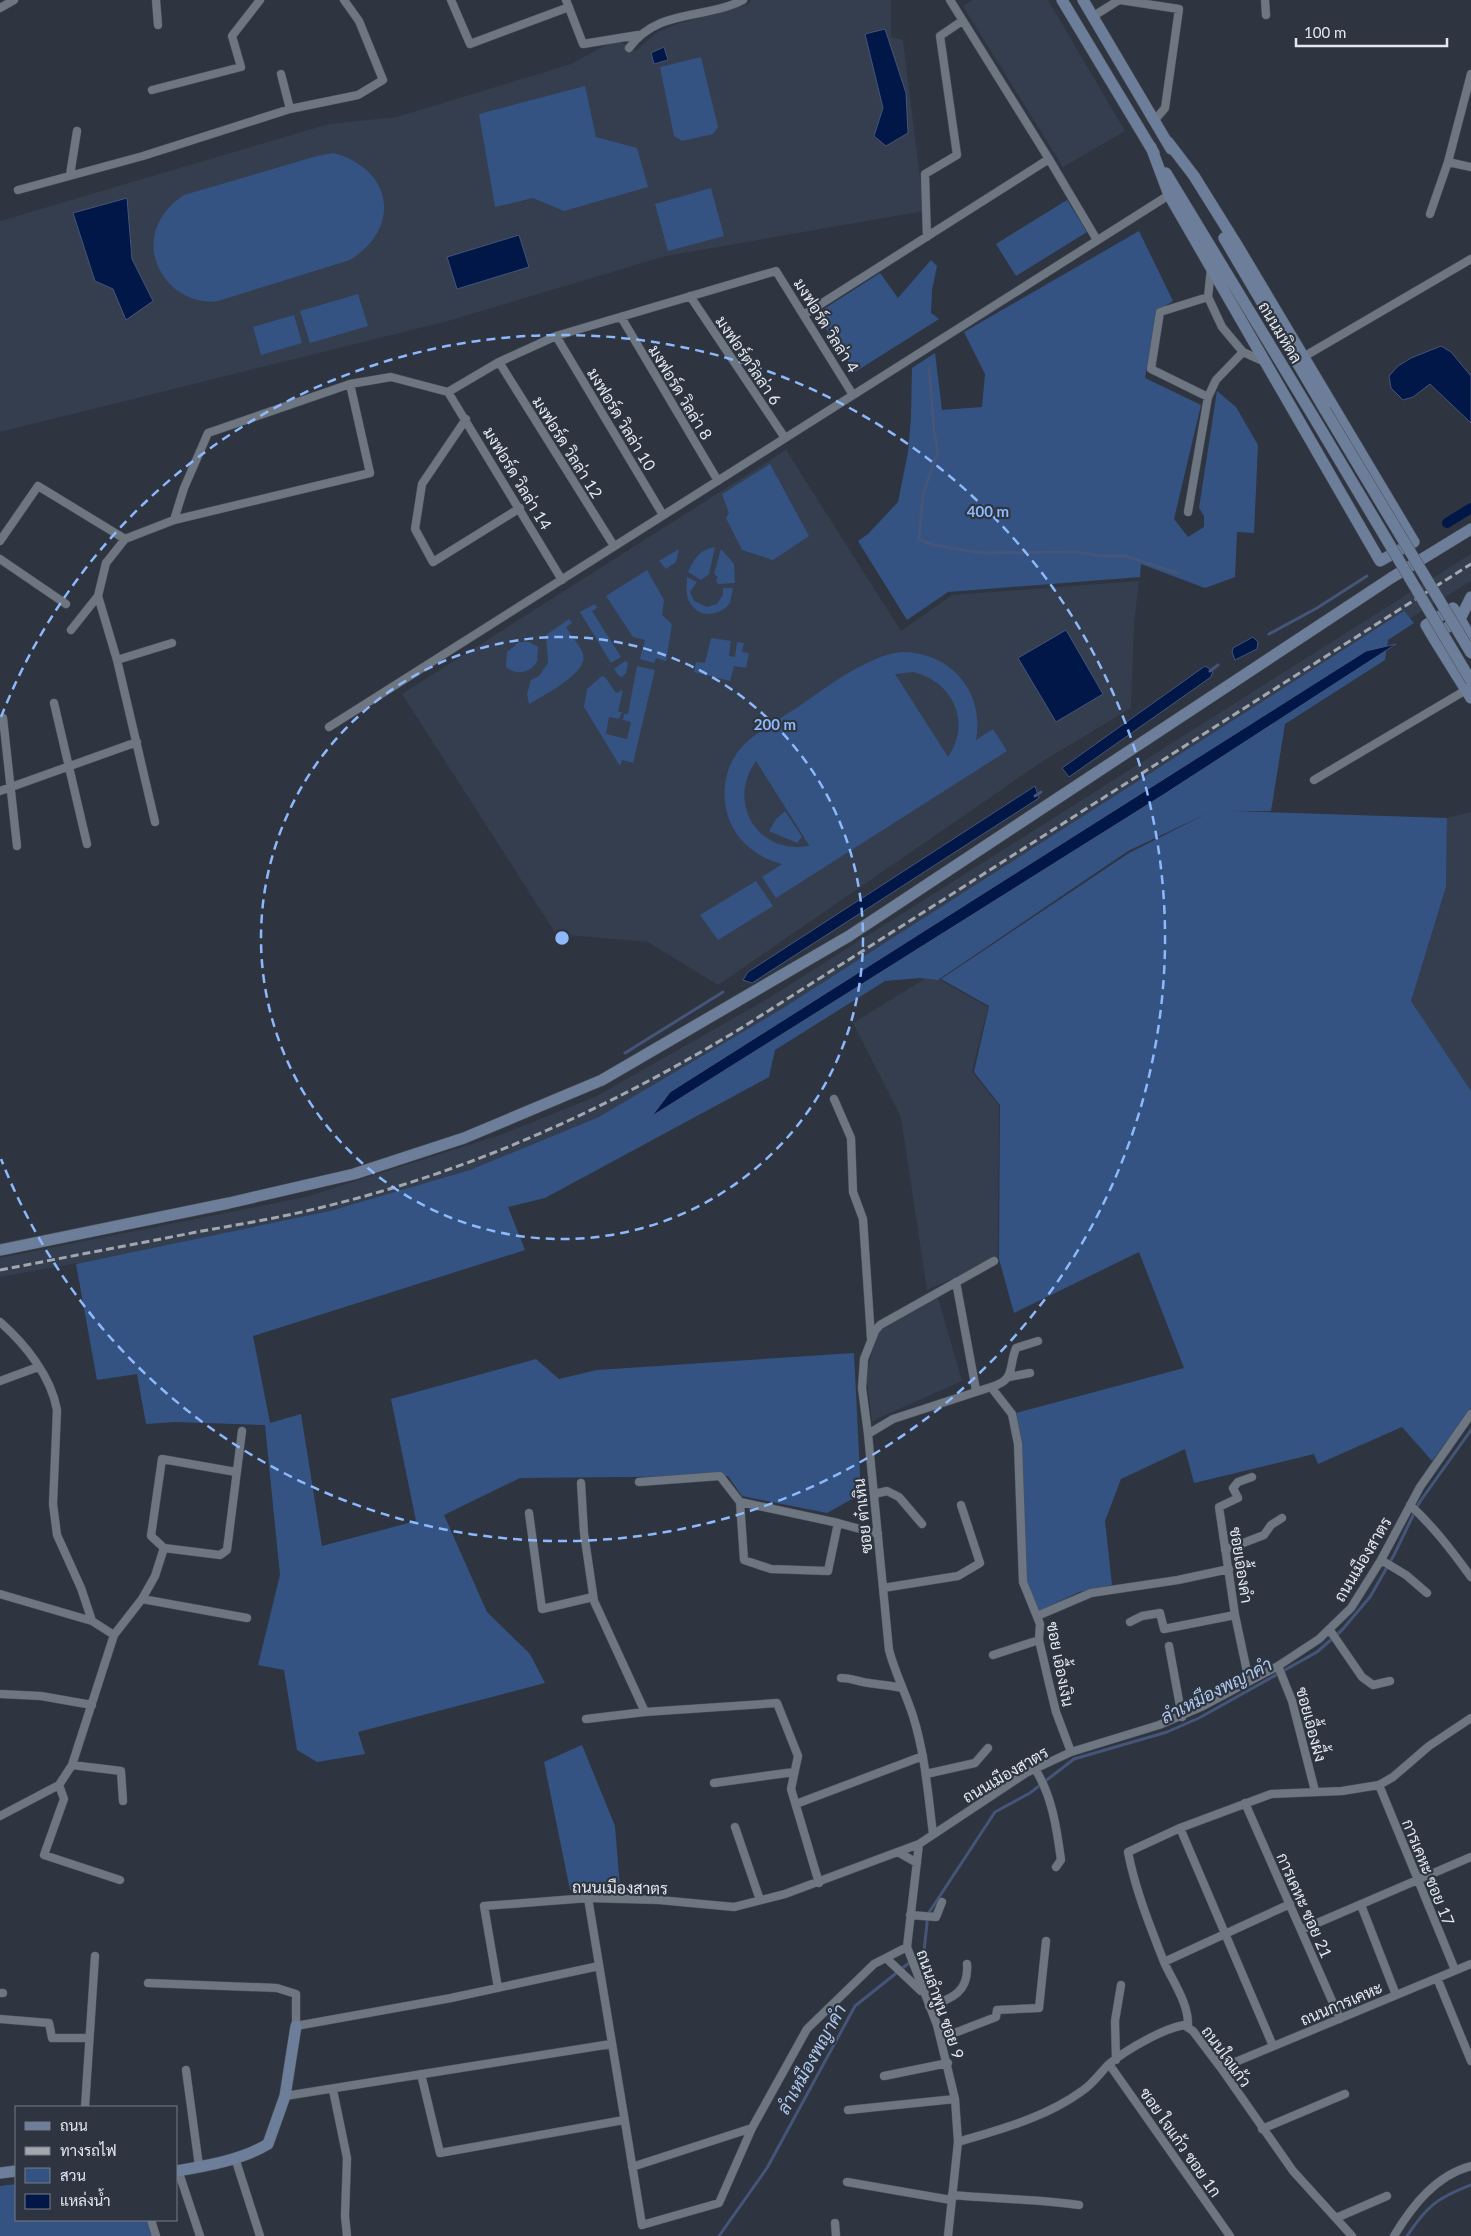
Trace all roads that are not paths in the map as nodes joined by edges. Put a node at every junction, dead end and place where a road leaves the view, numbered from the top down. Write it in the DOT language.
graph roads {
  1 [pos="14,0"];
  2 [pos="156,0"];
  3 [pos="260,0"];
  4 [pos="344,0"];
  5 [pos="451,0"];
  6 [pos="743,0"];
  7 [pos="950,0"];
  8 [pos="1062,0"];
  9 [pos="1082,0"];
  10 [pos="1120,0"];
  11 [pos="1181,0"];
  12 [pos="1265,0"];
  13 [pos="567,4"];
  14 [pos="0,8"];
  15 [pos="1179,9"];
  16 [pos="1266,16"];
  17 [pos="1092,17"];
  18 [pos="962,21"];
  19 [pos="158,25"];
  20 [pos="638,35"];
  21 [pos="629,48"];
  22 [pos="281,74"];
  23 [pos="1471,74"];
  24 [pos="152,90"];
  25 [pos="290,109"];
  26 [pos="1154,121"];
  27 [pos="77,131"];
  28 [pos="1168,142"];
  29 [pos="1150,147"];
  30 [pos="1050,159"];
  31 [pos="1448,162"];
  32 [pos="1471,167"];
  33 [pos="70,175"];
  34 [pos="18,190"];
  35 [pos="1169,195"];
  36 [pos="1430,214"];
  37 [pos="927,237"];
  38 [pos="1097,240"];
  39 [pos="1471,259"];
  40 [pos="1210,269"];
  41 [pos="690,296"];
  42 [pos="1208,297"];
  43 [pos="805,314"];
  44 [pos="621,317"];
  45 [pos="556,336"];
  46 [pos="1243,352"];
  47 [pos="1304,356"];
  48 [pos="499,362"];
  49 [pos="1266,362"];
  50 [pos="350,384"];
  51 [pos="448,392"];
  52 [pos="853,395"];
  53 [pos="1208,397"];
  54 [pos="466,419"];
  55 [pos="785,438"];
  56 [pos="718,481"];
  57 [pos="520,508"];
  58 [pos="1188,512"];
  59 [pos="664,515"];
  60 [pos="174,520"];
  61 [pos="1471,529"];
  62 [pos="125,539"];
  63 [pos="0,541"];
  64 [pos="1414,542"];
  65 [pos="614,546"];
  66 [pos="1424,558"];
  67 [pos="0,559"];
  68 [pos="1380,561"];
  69 [pos="1391,578"];
  70 [pos="562,580"];
  71 [pos="98,596"];
  72 [pos="1470,598"];
  73 [pos="66,604"];
  74 [pos="1453,608"];
  75 [pos="1460,619"];
  76 [pos="71,630"];
  77 [pos="1433,637"];
  78 [pos="1471,639"];
  79 [pos="172,643"];
  80 [pos="1471,653"];
  81 [pos="116,660"];
  82 [pos="1469,690"];
  83 [pos="54,703"];
  84 [pos="3,718"];
  85 [pos="329,727"];
  86 [pos="137,742"];
  87 [pos="70,766"];
  88 [pos="1314,780"];
  89 [pos="12,788"];
  90 [pos="0,791"];
  91 [pos="155,822"];
  92 [pos="87,844"];
  93 [pos="17,846"];
  94 [pos="834,1099"];
  95 [pos="0,1250"];
  96 [pos="994,1261"];
  97 [pos="956,1282"];
  98 [pos="0,1322"];
  99 [pos="871,1340"];
  100 [pos="1038,1341"];
  101 [pos="38,1367"];
  102 [pos="1030,1373"];
  103 [pos="1009,1377"];
  104 [pos="0,1381"];
  105 [pos="990,1387"];
  106 [pos="976,1390"];
  107 [pos="1471,1414"];
  108 [pos="242,1431"];
  109 [pos="868,1434"];
  110 [pos="236,1472"];
  111 [pos="1252,1477"];
  112 [pos="639,1482"];
  113 [pos="581,1483"];
  114 [pos="874,1494"];
  115 [pos="740,1502"];
  116 [pos="961,1505"];
  117 [pos="1412,1507"];
  118 [pos="529,1513"];
  119 [pos="1282,1518"];
  120 [pos="838,1523"];
  121 [pos="922,1524"];
  122 [pos="878,1534"];
  123 [pos="164,1548"];
  124 [pos="1225,1550"];
  125 [pos="1383,1561"];
  126 [pos="1229,1569"];
  127 [pos="1471,1577"];
  128 [pos="883,1588"];
  129 [pos="1427,1593"];
  130 [pos="0,1594"];
  131 [pos="594,1596"];
  132 [pos="142,1599"];
  133 [pos="1236,1615"];
  134 [pos="1038,1616"];
  135 [pos="247,1618"];
  136 [pos="92,1621"];
  137 [pos="1130,1622"];
  138 [pos="1331,1632"];
  139 [pos="114,1635"];
  140 [pos="1039,1640"];
  141 [pos="1169,1646"];
  142 [pos="993,1655"];
  143 [pos="1279,1668"];
  144 [pos="841,1678"];
  145 [pos="1249,1681"];
  146 [pos="1390,1681"];
  147 [pos="901,1688"];
  148 [pos="0,1694"];
  149 [pos="92,1705"];
  150 [pos="645,1712"];
  151 [pos="1182,1717"];
  152 [pos="1471,1718"];
  153 [pos="586,1719"];
  154 [pos="988,1748"];
  155 [pos="1071,1752"];
  156 [pos="924,1756"];
  157 [pos="72,1765"];
  158 [pos="1037,1771"];
  159 [pos="794,1772"];
  160 [pos="926,1774"];
  161 [pos="714,1783"];
  162 [pos="59,1785"];
  163 [pos="1378,1785"];
  164 [pos="1315,1791"];
  165 [pos="123,1802"];
  166 [pos="1245,1803"];
  167 [pos="796,1804"];
  168 [pos="0,1816"];
  169 [pos="735,1827"];
  170 [pos="1180,1828"];
  171 [pos="933,1834"];
  172 [pos="919,1844"];
  173 [pos="898,1852"];
  174 [pos="1471,1857"];
  175 [pos="917,1863"];
  176 [pos="1056,1867"];
  177 [pos="120,1880"];
  178 [pos="1418,1880"];
  179 [pos="819,1883"];
  180 [pos="588,1898"];
  181 [pos="760,1900"];
  182 [pos="942,1902"];
  183 [pos="1290,1904"];
  184 [pos="1361,1904"];
  185 [pos="910,1915"];
  186 [pos="1301,1930"];
  187 [pos="1226,1935"];
  188 [pos="1046,1941"];
  189 [pos="907,1947"];
  190 [pos="96,1956"];
  191 [pos="886,1958"];
  192 [pos="1164,1962"];
  193 [pos="967,1964"];
  194 [pos="1471,1964"];
  195 [pos="599,1966"];
  196 [pos="1455,1970"];
  197 [pos="1437,1978"];
  198 [pos="148,1983"];
  199 [pos="1121,1986"];
  200 [pos="498,1988"];
  201 [pos="924,1992"];
  202 [pos="1396,1995"];
  203 [pos="929,2006"];
  204 [pos="0,2019"];
  205 [pos="1340,2019"];
  206 [pos="296,2026"];
  207 [pos="1188,2026"];
  208 [pos="940,2035"];
  209 [pos="89,2038"];
  210 [pos="611,2044"];
  211 [pos="1274,2046"];
  212 [pos="1471,2061"];
  213 [pos="1112,2062"];
  214 [pos="948,2063"];
  215 [pos="1221,2068"];
  216 [pos="186,2070"];
  217 [pos="421,2074"];
  218 [pos="884,2076"];
  219 [pos="333,2090"];
  220 [pos="1345,2094"];
  221 [pos="285,2096"];
  222 [pos="955,2099"];
  223 [pos="85,2106"];
  224 [pos="848,2110"];
  225 [pos="624,2120"];
  226 [pos="752,2128"];
  227 [pos="1262,2129"];
  228 [pos="958,2142"];
  229 [pos="234,2158"];
  230 [pos="199,2166"];
  231 [pos="1471,2166"];
  232 [pos="632,2167"];
  233 [pos="15,2171"];
  234 [pos="178,2171"];
  235 [pos="0,2173"];
  236 [pos="178,2174"];
  237 [pos="847,2182"];
  238 [pos="1387,2196"];
  239 [pos="952,2197"];
  240 [pos="1079,2205"];
  241 [pos="1336,2218"];
  242 [pos="152,2221"];
  243 [pos="835,2222"];
  244 [pos="156,2236"];
  245 [pos="200,2236"];
  246 [pos="260,2236"];
  247 [pos="347,2236"];
  248 [pos="836,2236"];
  249 [pos="948,2236"];
  250 [pos="1229,2236"];
  251 [pos="1352,2236"];
  252 [pos="1394,2236"];
  1 -- 14 [label="street"];
  2 -- 19 [label="street"];
  3 -- 24 [label="street"];
  4 -- 25 [label="street"];
  5 -- 13 [label="street"];
  6 -- 20 [label="street"];
  7 -- 18 [label="street"];
  8 -- 29 [label="main road, ถนนมหิดล"];
  9 -- 17 [label="main road, ถนนมหิดล"];
  10 -- 15 [label="street"];
  10 -- 17 [label="street"];
  11 -- 15 [label="street"];
  12 -- 16 [label="street"];
  13 -- 20 [label="street"];
  15 -- 26 [label="street"];
  17 -- 26 [label="main road, ถนนมหิดล"];
  18 -- 30 [label="street"];
  18 -- 37 [label="street"];
  20 -- 21 [label="street"];
  22 -- 25 [label="street"];
  23 -- 31 [label="street"];
  25 -- 33 [label="street"];
  26 -- 28 [label="main road, ถนนมหิดล"];
  27 -- 33 [label="street"];
  28 -- 47 [label="main road"];
  28 -- 80 [label="main road, ถนนมหิดล, bridge"];
  29 -- 35 [label="main road"];
  29 -- 82 [label="main road, ถนนมหิดล, bridge"];
  30 -- 37 [label="street"];
  30 -- 38 [label="street"];
  31 -- 32 [label="street"];
  31 -- 36 [label="street"];
  33 -- 34 [label="street"];
  35 -- 38 [label="street"];
  35 -- 40 [label="main road"];
  37 -- 43 [label="street"];
  38 -- 52 [label="street"];
  39 -- 47 [label="street"];
  40 -- 42 [label="street"];
  40 -- 49 [label="main road"];
  41 -- 43 [label="street, มงฟอร์ด วิลล่า 4"];
  41 -- 44 [label="street"];
  41 -- 55 [label="street, มงฟอร์ตวิลล่า 6"];
  42 -- 46 [label="street"];
  42 -- 53 [label="street"];
  43 -- 52 [label="street, มงฟอร์ด วิลล่า 4"];
  44 -- 45 [label="street"];
  44 -- 56 [label="street, มงฟอร์ด วิลล่า 8"];
  45 -- 48 [label="street"];
  45 -- 59 [label="street, มงฟอร์ด วิลล่า 10"];
  46 -- 49 [label="street"];
  46 -- 53 [label="street"];
  47 -- 64 [label="main road"];
  48 -- 51 [label="street"];
  48 -- 65 [label="street, มงฟอร์ด วิลล่า 12"];
  49 -- 68 [label="main road"];
  50 -- 51 [label="street"];
  50 -- 60 [label="street"];
  50 -- 60 [label="street"];
  51 -- 54 [label="street, มงฟอร์ด วิลล่า 14"];
  52 -- 55 [label="street"];
  53 -- 58 [label="street"];
  54 -- 57 [label="street, มงฟอร์ด วิลล่า 14"];
  54 -- 57 [label="street"];
  55 -- 56 [label="street"];
  56 -- 59 [label="street"];
  57 -- 70 [label="street, มงฟอร์ด วิลล่า 14"];
  59 -- 65 [label="street"];
  60 -- 62 [label="street"];
  61 -- 66 [label="main road"];
  62 -- 63 [label="street"];
  62 -- 71 [label="street"];
  64 -- 66 [label="main road"];
  64 -- 68 [label="main road"];
  65 -- 70 [label="street"];
  66 -- 69 [label="main road"];
  67 -- 73 [label="street"];
  68 -- 69 [label="main road"];
  69 -- 95 [label="main road"];
  70 -- 85 [label="street"];
  71 -- 76 [label="street"];
  71 -- 81 [label="street"];
  72 -- 74 [label="street"];
  72 -- 75 [label="main road"];
  74 -- 75 [label="main road"];
  74 -- 77 [label="main road"];
  75 -- 77 [label="main road"];
  75 -- 78 [label="main road"];
  77 -- 82 [label="main road"];
  79 -- 81 [label="street"];
  81 -- 86 [label="street"];
  82 -- 88 [label="street"];
  83 -- 87 [label="street"];
  84 -- 89 [label="street"];
  86 -- 87 [label="street"];
  86 -- 91 [label="street"];
  87 -- 89 [label="street"];
  87 -- 92 [label="street"];
  89 -- 90 [label="street"];
  89 -- 93 [label="street"];
  94 -- 99 [label="street"];
  96 -- 97 [label="street, ซอย ต๋าเหิน"];
  97 -- 99 [label="street, ซอย ต๋าเหิน"];
  97 -- 106 [label="street"];
  98 -- 101 [label="street"];
  99 -- 109 [label="street, ซอย ต๋าเหิน"];
  100 -- 103 [label="street"];
  101 -- 104 [label="street"];
  101 -- 136 [label="street"];
  102 -- 103 [label="street"];
  103 -- 105 [label="street"];
  105 -- 106 [label="street"];
  105 -- 134 [label="street, ซอย เอื้องเงิน"];
  106 -- 109 [label="street"];
  107 -- 117 [label="street, ถนนเมืองสาตร"];
  108 -- 110 [label="street"];
  109 -- 114 [label="street, ซอย ต๋าเหิน"];
  110 -- 123 [label="street"];
  110 -- 123 [label="street"];
  111 -- 124 [label="street, ซอยเอื้องคำ"];
  112 -- 115 [label="street"];
  113 -- 131 [label="street"];
  114 -- 121 [label="street"];
  114 -- 122 [label="street, ซอย ต๋าเหิน"];
  115 -- 120 [label="street"];
  115 -- 120 [label="street"];
  116 -- 128 [label="street"];
  117 -- 125 [label="street, ถนนเมืองสาตร"];
  117 -- 127 [label="street"];
  118 -- 131 [label="street"];
  119 -- 124 [label="street"];
  120 -- 122 [label="street"];
  122 -- 128 [label="street, ซอย ต๋าเหิน"];
  123 -- 132 [label="street"];
  124 -- 126 [label="street, ซอยเอื้องคำ"];
  125 -- 129 [label="street"];
  125 -- 138 [label="street, ถนนเมืองสาตร"];
  126 -- 133 [label="street, ซอยเอื้องคำ"];
  126 -- 134 [label="street"];
  128 -- 147 [label="street, ซอย ต๋าเหิน"];
  130 -- 136 [label="street"];
  131 -- 150 [label="street"];
  132 -- 135 [label="street"];
  132 -- 139 [label="street"];
  133 -- 137 [label="street"];
  133 -- 145 [label="street, ซอยเอื้องคำ"];
  134 -- 140 [label="street, ซอย เอื้องเงิน"];
  136 -- 139 [label="street"];
  138 -- 143 [label="street, ถนนเมืองสาตร"];
  138 -- 146 [label="street"];
  139 -- 149 [label="street"];
  140 -- 142 [label="street"];
  140 -- 155 [label="street, ซอย เอื้องเงิน"];
  141 -- 151 [label="street"];
  143 -- 145 [label="street, ถนนเมืองสาตร"];
  143 -- 164 [label="street, ซอยเอื้องผื้ง"];
  144 -- 147 [label="street"];
  145 -- 151 [label="street, ถนนเมืองสาตร"];
  147 -- 156 [label="street, ซอย ต๋าเหิน"];
  148 -- 149 [label="street"];
  149 -- 157 [label="street"];
  150 -- 153 [label="street"];
  150 -- 159 [label="street"];
  151 -- 155 [label="street, ถนนเมืองสาตร"];
  152 -- 163 [label="street"];
  154 -- 160 [label="street"];
  155 -- 158 [label="street, ถนนเมืองสาตร"];
  156 -- 160 [label="street, ซอย ต๋าเหิน"];
  156 -- 167 [label="street"];
  157 -- 162 [label="street"];
  157 -- 165 [label="street"];
  158 -- 171 [label="street, ถนนเมืองสาตร"];
  158 -- 176 [label="street"];
  159 -- 161 [label="street"];
  159 -- 167 [label="street"];
  160 -- 171 [label="street, ซอย ต๋าเหิน"];
  162 -- 168 [label="street"];
  162 -- 177 [label="street"];
  163 -- 164 [label="street"];
  163 -- 178 [label="street, การเคหะ ซอย 17"];
  164 -- 166 [label="street"];
  166 -- 170 [label="street"];
  166 -- 183 [label="street, การเคหะ ซอย 21"];
  167 -- 179 [label="street"];
  169 -- 181 [label="street"];
  170 -- 187 [label="street"];
  170 -- 192 [label="street"];
  171 -- 172 [label="street, ถนนเมืองสาตร"];
  172 -- 173 [label="street, ถนนเมืองสาตร"];
  172 -- 175 [label="street, ถนนลำพูน ซอย 9"];
  173 -- 175 [label="street"];
  173 -- 179 [label="street, ถนนเมืองสาตร"];
  174 -- 178 [label="street"];
  175 -- 185 [label="street, ถนนลำพูน ซอย 9"];
  178 -- 184 [label="street"];
  178 -- 196 [label="street, การเคหะ ซอย 17"];
  179 -- 181 [label="street, ถนนเมืองสาตร"];
  180 -- 181 [label="street, ถนนเมืองสาตร"];
  180 -- 195 [label="street"];
  180 -- 200 [label="street, ถนนเมืองสาตร"];
  182 -- 185 [label="street"];
  183 -- 186 [label="street, การเคหะ ซอย 21"];
  183 -- 187 [label="street"];
  184 -- 186 [label="street"];
  184 -- 202 [label="street"];
  185 -- 189 [label="street, ถนนลำพูน ซอย 9"];
  186 -- 205 [label="street, การเคหะ ซอย 21"];
  187 -- 192 [label="street"];
  187 -- 211 [label="street"];
  188 -- 208 [label="street"];
  189 -- 191 [label="street"];
  189 -- 201 [label="street, ถนนลำพูน ซอย 9"];
  190 -- 209 [label="street"];
  191 -- 201 [label="street"];
  191 -- 226 [label="street"];
  192 -- 207 [label="street"];
  193 -- 203 [label="street"];
  194 -- 196 [label="street, ถนนการเคหะ"];
  195 -- 200 [label="street"];
  195 -- 210 [label="street"];
  196 -- 197 [label="street, ถนนการเคหะ"];
  197 -- 202 [label="street, ถนนการเคหะ"];
  197 -- 212 [label="street"];
  198 -- 206 [label="street"];
  199 -- 213 [label="street"];
  200 -- 206 [label="street"];
  201 -- 203 [label="street, ถนนลำพูน ซอย 9"];
  202 -- 205 [label="street, ถนนการเคหะ"];
  203 -- 208 [label="street, ถนนลำพูน ซอย 9"];
  204 -- 209 [label="street"];
  205 -- 211 [label="street, ถนนการเคหะ"];
  206 -- 221 [label="main road"];
  207 -- 213 [label="street, ถนนใจแก้ว"];
  207 -- 215 [label="street, ถนนใจแก้ว"];
  208 -- 214 [label="street, ถนนลำพูน ซอย 9"];
  209 -- 223 [label="street"];
  210 -- 217 [label="street"];
  210 -- 225 [label="street"];
  211 -- 215 [label="street, ถนนการเคหะ"];
  213 -- 228 [label="street, ถนนใจแก้ว"];
  213 -- 250 [label="street, ซอย ใจแก้ว ซอย 1ก"];
  214 -- 218 [label="street"];
  214 -- 222 [label="street, ถนนลำพูน ซอย 9"];
  215 -- 227 [label="street, ถนนใจแก้ว"];
  216 -- 230 [label="street"];
  217 -- 219 [label="street"];
  217 -- 225 [label="street"];
  219 -- 221 [label="street"];
  219 -- 247 [label="street"];
  220 -- 227 [label="street"];
  221 -- 229 [label="main road"];
  222 -- 224 [label="street"];
  222 -- 228 [label="street, ถนนลำพูน ซอย 9"];
  225 -- 232 [label="street"];
  226 -- 232 [label="street"];
  226 -- 232 [label="street"];
  227 -- 241 [label="street, ถนนใจแก้ว"];
  228 -- 239 [label="street, ถนนลำพูน ซอย 9"];
  229 -- 230 [label="main road"];
  229 -- 246 [label="street"];
  230 -- 234 [label="main road"];
  231 -- 252 [label="street"];
  233 -- 235 [label="main road"];
  236 -- 245 [label="street"];
  237 -- 239 [label="street"];
  238 -- 241 [label="street"];
  239 -- 240 [label="street"];
  239 -- 249 [label="street, ถนนลำพูน ซอย 9"];
  241 -- 251 [label="street, ถนนใจแก้ว"];
  242 -- 244 [label="street"];
  243 -- 248 [label="street"];
}
